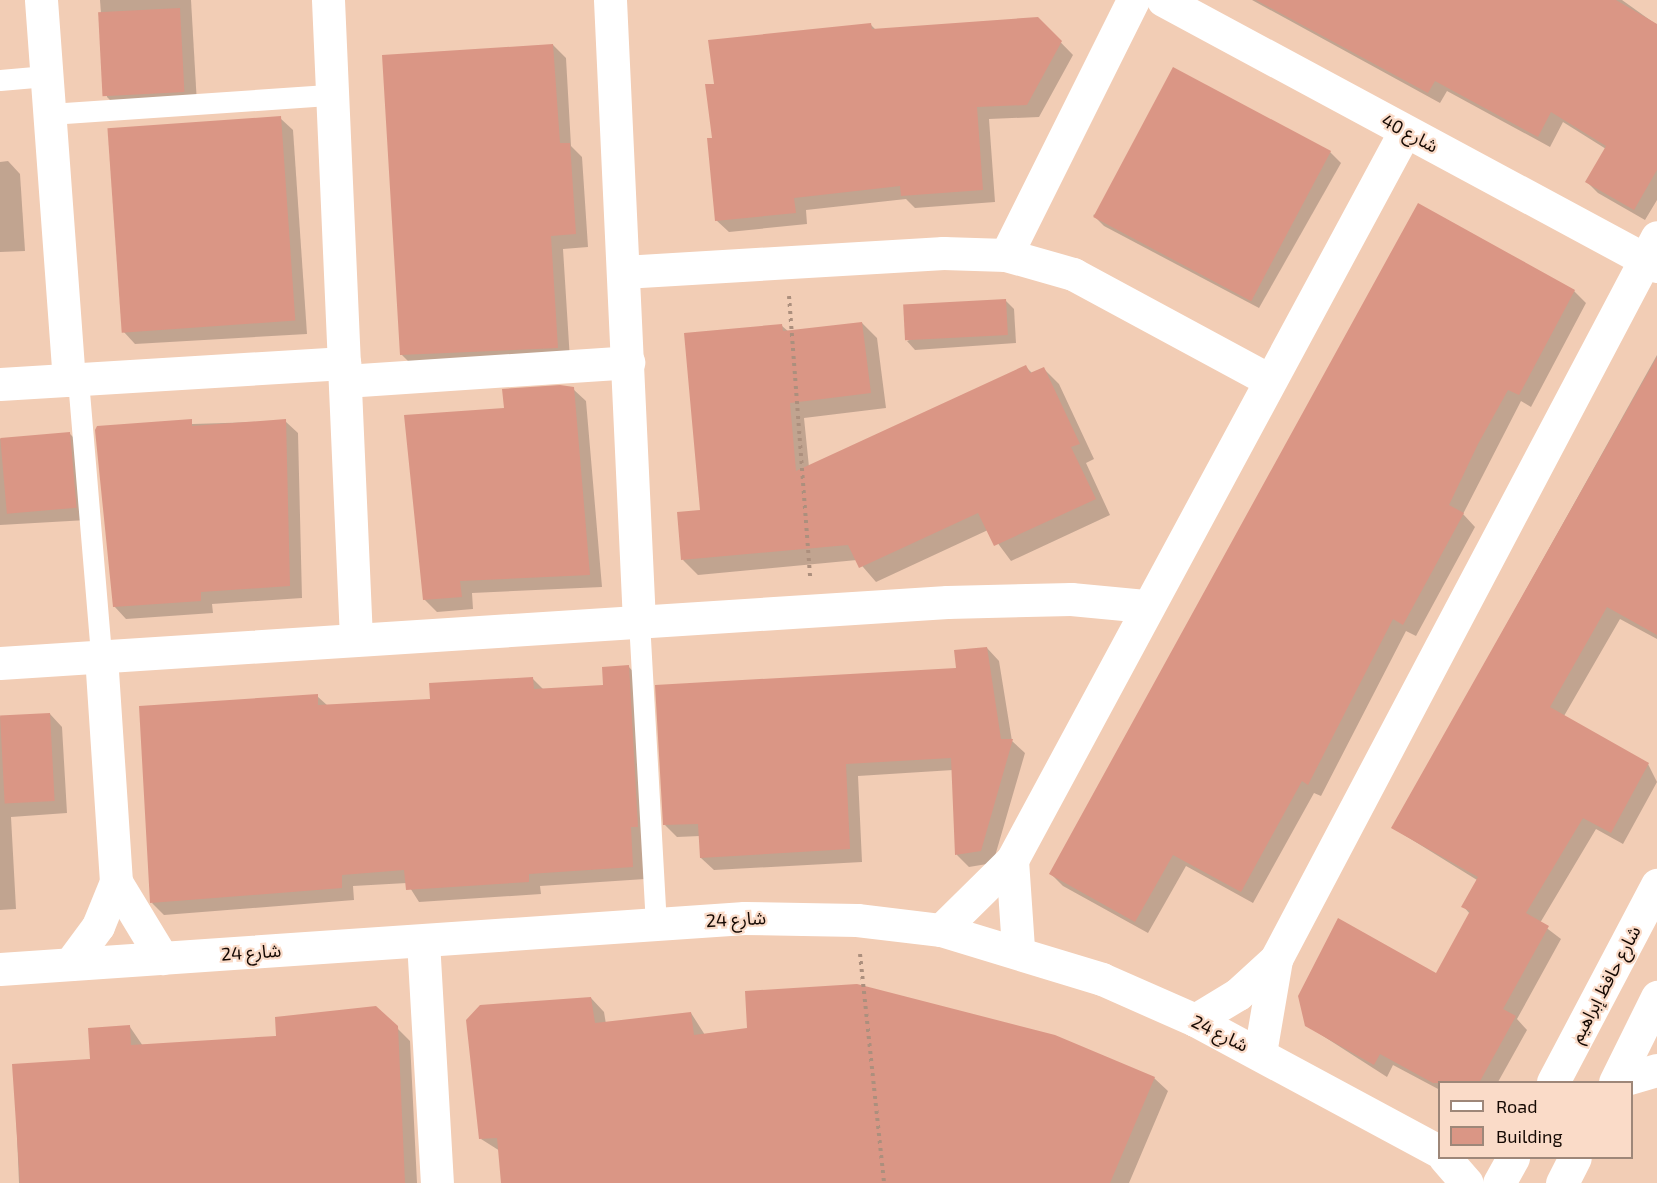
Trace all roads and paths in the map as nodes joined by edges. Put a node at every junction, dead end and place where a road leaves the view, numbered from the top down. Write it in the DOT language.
graph roads {
  1 [pos="41,0"];
  2 [pos="328,0"];
  3 [pos="610,0"];
  4 [pos="1133,0"];
  5 [pos="1163,0"];
  6 [pos="46,76"];
  7 [pos="0,80"];
  8 [pos="331,95"];
  9 [pos="50,114"];
  10 [pos="1404,131"];
  11 [pos="1653,254"];
  12 [pos="1006,255"];
  13 [pos="786,263"];
  14 [pos="623,272"];
  15 [pos="628,362"];
  16 [pos="345,372"];
  17 [pos="73,380"];
  18 [pos="1269,380"];
  19 [pos="0,384"];
  20 [pos="1145,606"];
  21 [pos="813,610"];
  22 [pos="639,621"];
  23 [pos="356,639"];
  24 [pos="101,656"];
  25 [pos="0,663"];
  26 [pos="1012,860"];
  27 [pos="116,882"];
  28 [pos="1657,885"];
  29 [pos="857,920"];
  30 [pos="656,924"];
  31 [pos="941,930"];
  32 [pos="423,941"];
  33 [pos="1018,949"];
  34 [pos="162,958"];
  35 [pos="1276,959"];
  36 [pos="70,964"];
  37 [pos="0,969"];
  38 [pos="1657,998"];
  39 [pos="1195,1020"];
  40 [pos="1260,1053"];
  41 [pos="1657,1070"];
  42 [pos="1553,1081"];
  43 [pos="1617,1081"];
  44 [pos="1622,1081"];
  45 [pos="1438,1148"];
  46 [pos="1447,1159"];
  47 [pos="1512,1159"];
  48 [pos="1574,1159"];
  49 [pos="437,1183"];
  50 [pos="884,1183"];
  51 [pos="1467,1183"];
  52 [pos="1499,1183"];
  53 [pos="1562,1183"];
  1 -- 6 [label="street"];
  2 -- 8 [label="street"];
  3 -- 14 [label="street"];
  4 -- 12 [label="street"];
  5 -- 10 [label="street, شارع 40"];
  6 -- 7 [label="lane"];
  6 -- 9 [label="street"];
  8 -- 9 [label="lane"];
  8 -- 16 [label="street"];
  9 -- 17 [label="street"];
  10 -- 11 [label="street, شارع 40"];
  10 -- 18 [label="street"];
  11 -- 35 [label="street"];
  12 -- 13 [label="street"];
  12 -- 18 [label="street"];
  13 -- 14 [label="street"];
  13 -- 21 [label="path"];
  14 -- 15 [label="street"];
  15 -- 16 [label="street"];
  15 -- 22 [label="street"];
  16 -- 17 [label="street"];
  16 -- 23 [label="street"];
  17 -- 19 [label="street"];
  17 -- 24 [label="lane"];
  18 -- 20 [label="street"];
  20 -- 21 [label="street"];
  20 -- 26 [label="street"];
  21 -- 22 [label="street"];
  22 -- 23 [label="street"];
  22 -- 30 [label="lane"];
  23 -- 24 [label="street"];
  24 -- 25 [label="street"];
  24 -- 27 [label="street"];
  26 -- 31 [label="street"];
  26 -- 33 [label="street"];
  27 -- 34 [label="street"];
  27 -- 36 [label="street"];
  28 -- 42 [label="street, شارع حافظ إبراهيم"];
  29 -- 30 [label="street, شارع 24"];
  29 -- 31 [label="street, شارع 24"];
  29 -- 50 [label="path"];
  30 -- 32 [label="street, شارع 24"];
  31 -- 33 [label="street, شارع 24"];
  32 -- 34 [label="street, شارع 24"];
  32 -- 49 [label="street"];
  33 -- 39 [label="street, شارع 24"];
  34 -- 36 [label="street, شارع 24"];
  35 -- 39 [label="street"];
  35 -- 40 [label="street"];
  36 -- 37 [label="street, شارع 24"];
  38 -- 43 [label="street"];
  39 -- 40 [label="street, شارع 24"];
  40 -- 45 [label="street, شارع 24"];
  41 -- 44 [label="street"];
  46 -- 51 [label="street, شارع 24"];
  47 -- 52 [label="street"];
  48 -- 53 [label="street"];
}
